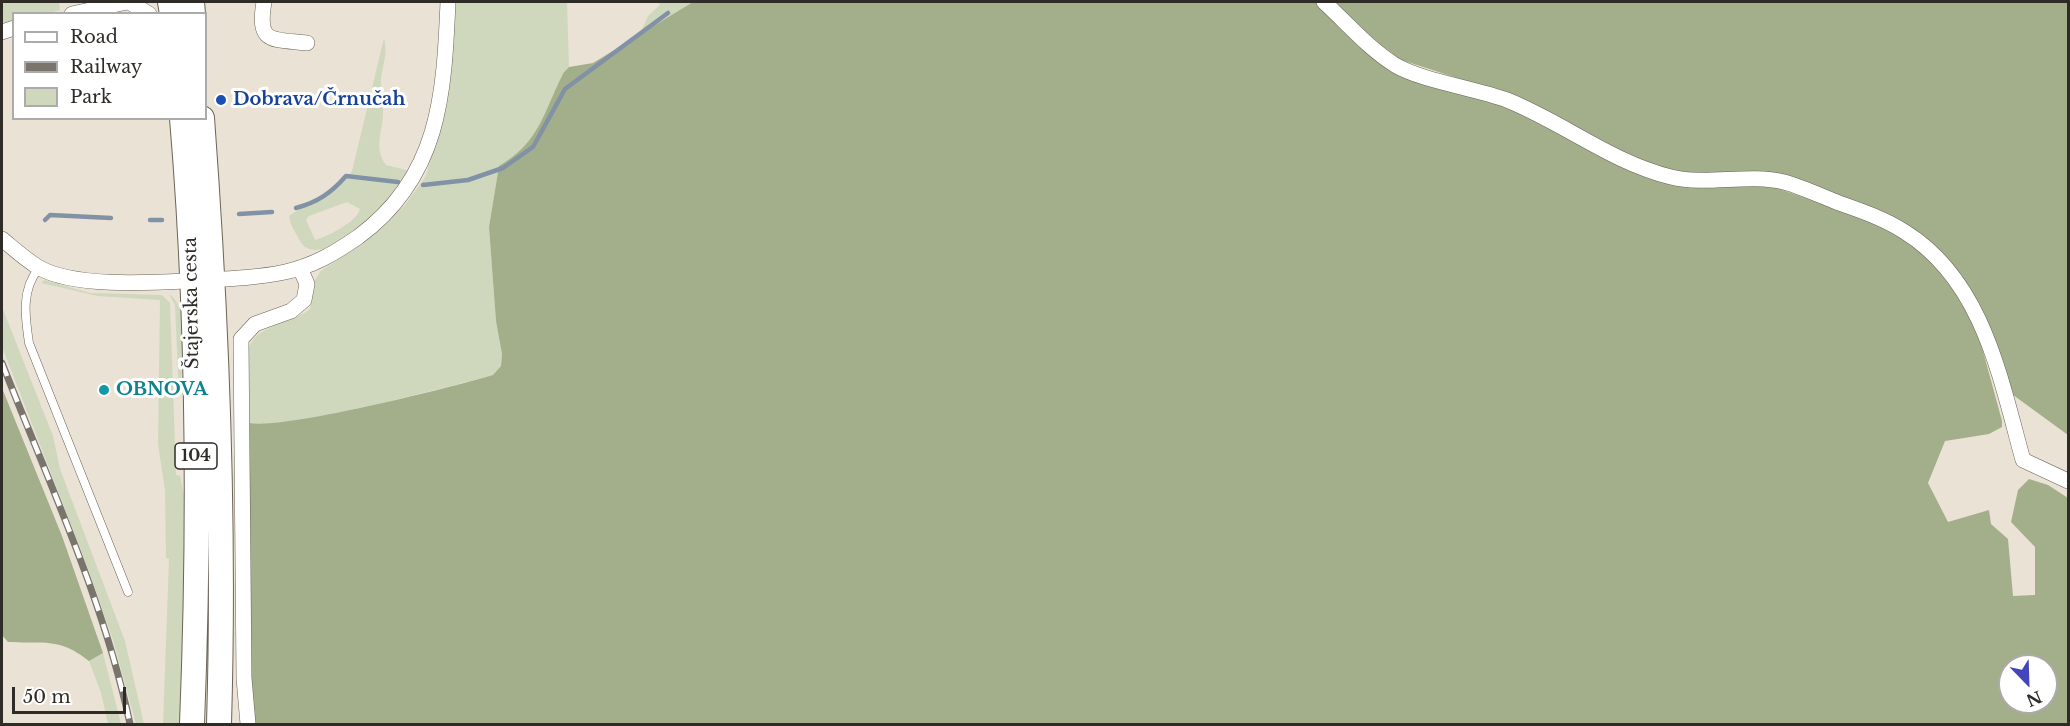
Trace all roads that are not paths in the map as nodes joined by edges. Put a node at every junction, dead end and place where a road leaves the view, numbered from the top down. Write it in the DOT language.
graph roads {
  1 [pos="128,2"];
  2 [pos="264,2"];
  3 [pos="448,2"];
  4 [pos="1324,2"];
  5 [pos="81,12"];
  6 [pos="146,12"];
  7 [pos="307,43"];
  8 [pos="182,120"];
  9 [pos="202,120"];
  10 [pos="2,239"];
  11 [pos="39,268"];
  12 [pos="300,268"];
  13 [pos="203,280"];
  14 [pos="2068,482"];
  15 [pos="128,592"];
  16 [pos="192,724"];
  17 [pos="219,724"];
  18 [pos="248,724"];
  1 -- 5 [label="street"];
  1 -- 6 [label="street"];
  2 -- 7 [label="street"];
  3 -- 12 [label="street"];
  4 -- 14 [label="street"];
  8 -- 13 [label="main road, Štajerska cesta / 104"];
  9 -- 13 [label="main road, Štajerska cesta / 104"];
  10 -- 11 [label="street"];
  11 -- 13 [label="street"];
  11 -- 15 [label="lane"];
  12 -- 13 [label="street"];
  12 -- 18 [label="street"];
  13 -- 16 [label="main road, Štajerska cesta / 104"];
  13 -- 17 [label="main road, Štajerska cesta / 104"];
}
